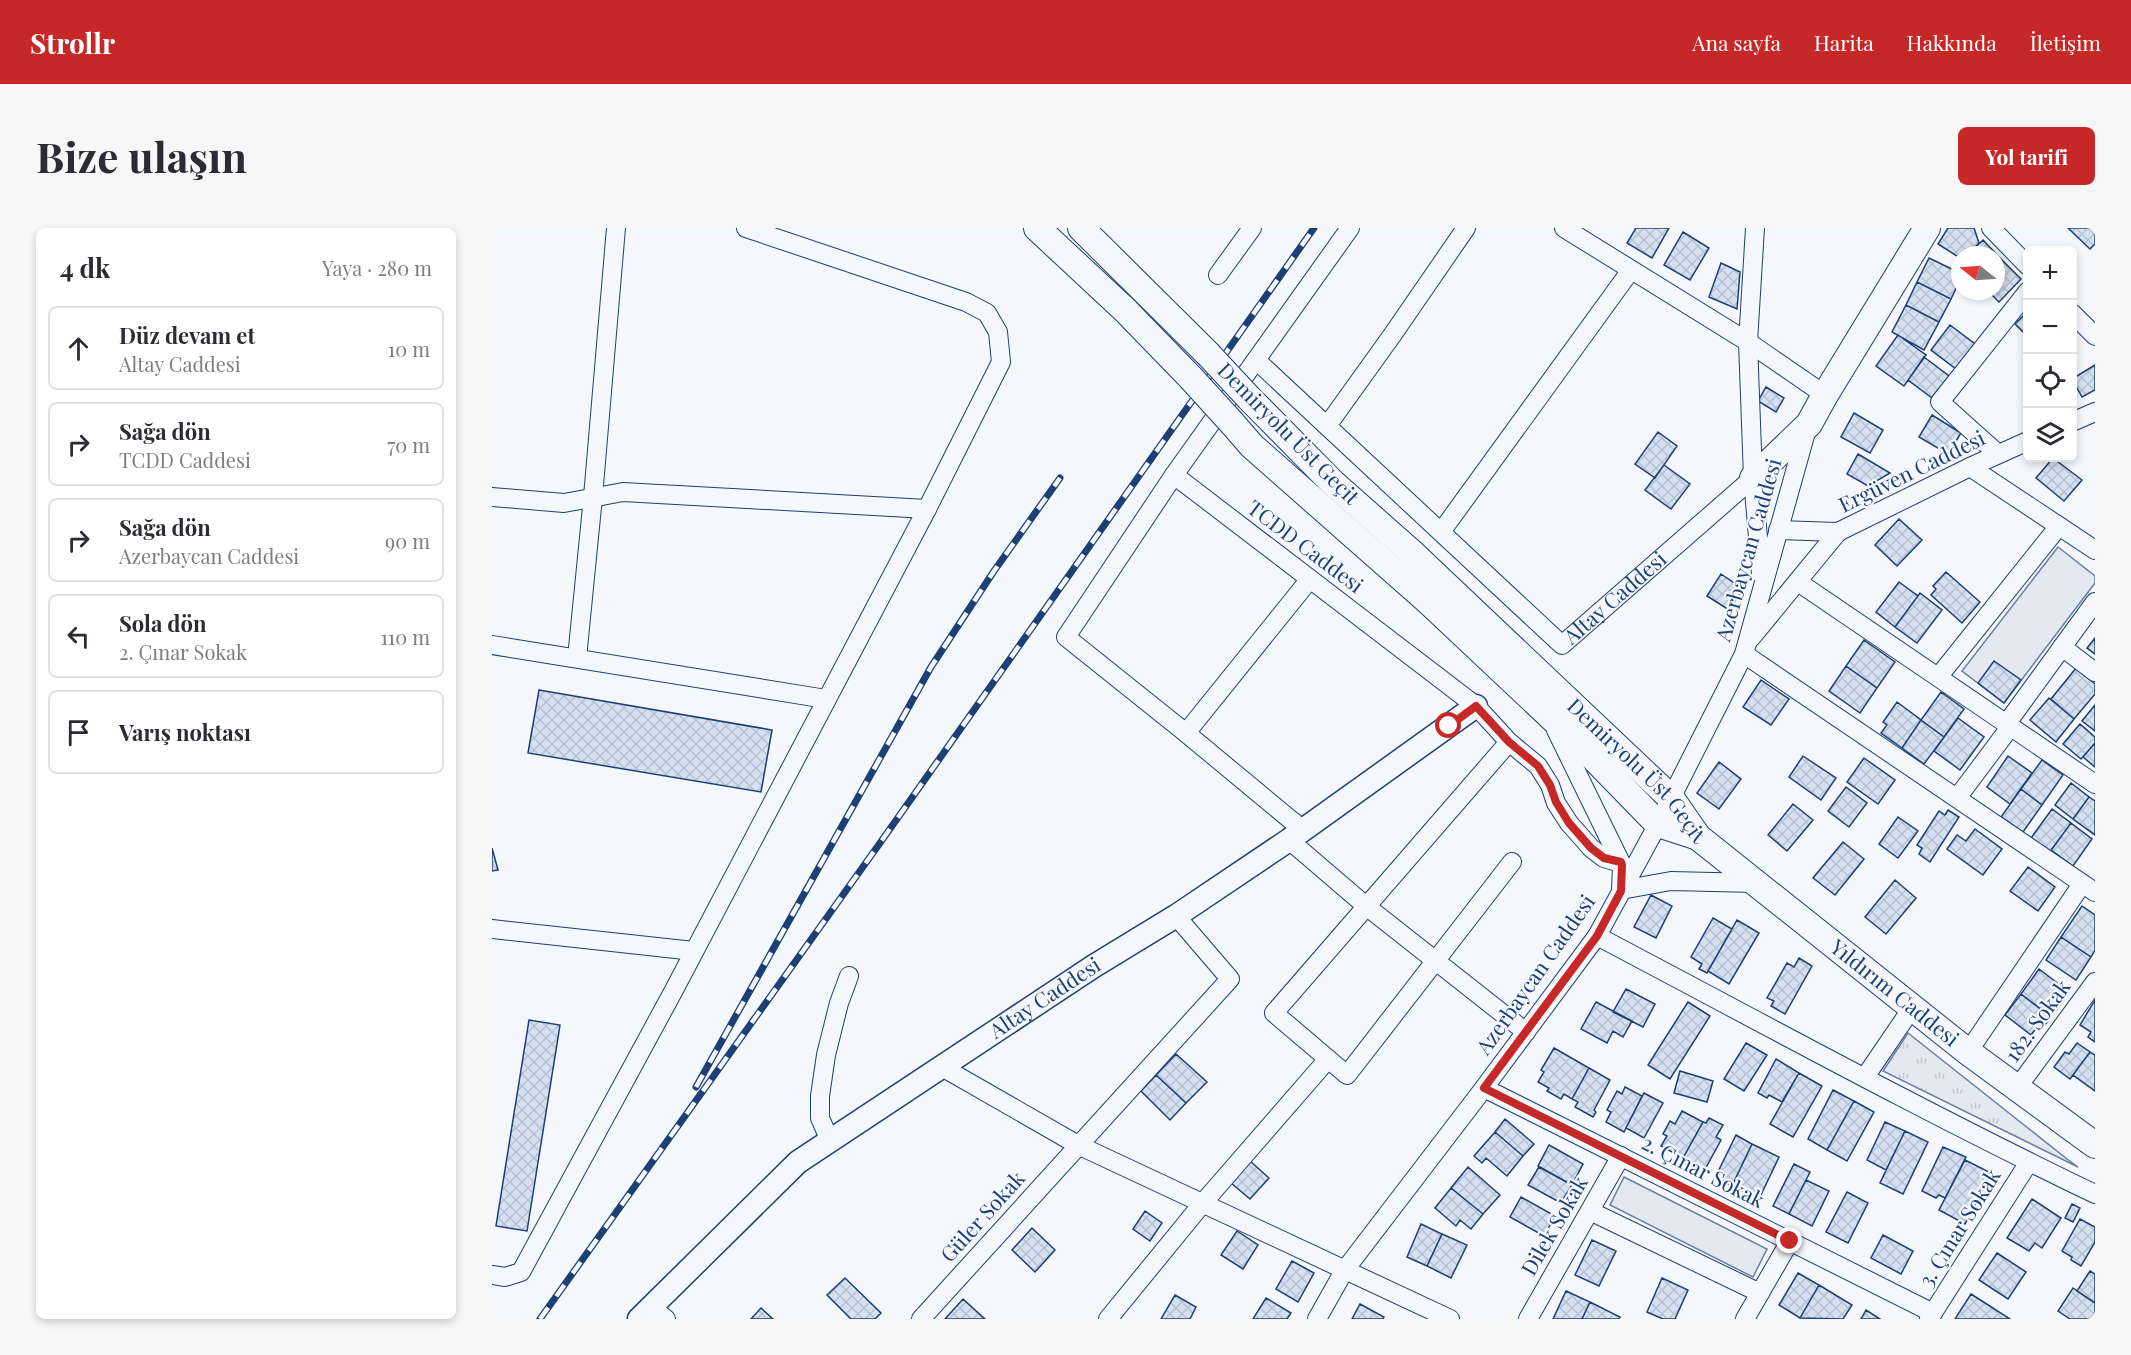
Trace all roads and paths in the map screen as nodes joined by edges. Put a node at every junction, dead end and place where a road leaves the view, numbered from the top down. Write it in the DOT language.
graph roads {
  1 [pos="616,228"];
  2 [pos="746,228"];
  3 [pos="1037,228"];
  4 [pos="1081,228"];
  5 [pos="1252,228"];
  6 [pos="1350,228"];
  7 [pos="1466,228"];
  8 [pos="1755,228"];
  9 [pos="1928,228"];
  10 [pos="1991,228"];
  11 [pos="1574,231"];
  12 [pos="2023,261"];
  13 [pos="1631,270"];
  14 [pos="1218,275"];
  15 [pos="2023,297"];
  16 [pos="2077,317"];
  17 [pos="2095,336"];
  18 [pos="1748,342"];
  19 [pos="1256,360"];
  20 [pos="1825,395"];
  21 [pos="2095,412"];
  22 [pos="2077,420"];
  23 [pos="1809,424"];
  24 [pos="1327,426"];
  25 [pos="2023,443"];
  26 [pos="1998,454"];
  27 [pos="1970,467"];
  28 [pos="1174,475"];
  29 [pos="1753,478"];
  30 [pos="492,496"];
  31 [pos="593,497"];
  32 [pos="927,509"];
  33 [pos="2059,526"];
  34 [pos="1778,530"];
  35 [pos="1441,532"];
  36 [pos="1838,532"];
  37 [pos="2095,550"];
  38 [pos="1310,579"];
  39 [pos="1798,582"];
  40 [pos="1762,587"];
  41 [pos="2095,602"];
  42 [pos="492,645"];
  43 [pos="2062,646"];
  44 [pos="1746,648"];
  45 [pos="577,658"];
  46 [pos="2095,672"];
  47 [pos="1939,676"];
  48 [pos="826,699"];
  49 [pos="1538,704"];
  50 [pos="1476,706"];
  51 [pos="2009,724"];
  52 [pos="1186,733"];
  53 [pos="1509,742"];
  54 [pos="2095,784"];
  55 [pos="1671,798"];
  56 [pos="1957,798"];
  57 [pos="1658,824"];
  58 [pos="1296,835"];
  59 [pos="1698,837"];
  60 [pos="1512,862"];
  61 [pos="1621,862"];
  62 [pos="1755,883"];
  63 [pos="2089,888"];
  64 [pos="1621,891"];
  65 [pos="1366,906"];
  66 [pos="1176,915"];
  67 [pos="492,929"];
  68 [pos="1597,936"];
  69 [pos="694,951"];
  70 [pos="1435,961"];
  71 [pos="849,976"];
  72 [pos="2094,986"];
  73 [pos="1912,1008"];
  74 [pos="1526,1032"];
  75 [pos="1968,1052"];
  76 [pos="1328,1059"];
  77 [pos="942,1067"];
  78 [pos="1865,1077"];
  79 [pos="1484,1088"];
  80 [pos="2017,1088"];
  81 [pos="830,1141"];
  82 [pos="1078,1145"];
  83 [pos="2095,1145"];
  84 [pos="1621,1156"];
  85 [pos="2029,1162"];
  86 [pos="2095,1194"];
  87 [pos="1202,1203"];
  88 [pos="1590,1211"];
  89 [pos="1790,1241"];
  90 [pos="1344,1271"];
  91 [pos="492,1275"];
  92 [pos="1760,1293"];
  93 [pos="652,1315"];
  94 [pos="1931,1316"];
  95 [pos="1112,1318"];
  96 [pos="921,1319"];
  97 [pos="1317,1319"];
  98 [pos="1450,1319"];
  99 [pos="1528,1319"];
  100 [pos="1745,1319"];
  1 -- 31 [label="street"];
  2 -- 32 [label="street"];
  3 -- 49 [label="main road, Demiryolu Üst Geçit, bridge"];
  4 -- 55 [label="main road, Demiryolu Üst Geçit, bridge"];
  5 -- 14 [label="street"];
  6 -- 19 [label="street"];
  7 -- 24 [label="street"];
  8 -- 18 [label="street"];
  9 -- 20 [label="main road, Altay Caddesi"];
  10 -- 12 [label="street"];
  11 -- 13 [label="street"];
  13 -- 18 [label="street"];
  13 -- 35 [label="street"];
  15 -- 26 [label="street"];
  16 -- 17 [label="street"];
  18 -- 20 [label="street"];
  18 -- 29 [label="street"];
  19 -- 24 [label="street, Altay Caddesi"];
  19 -- 28 [label="street"];
  20 -- 23 [label="main road, Altay Caddesi"];
  21 -- 22 [label="street"];
  23 -- 29 [label="main road, Altay Caddesi"];
  23 -- 34 [label="street, Azerbaycan Caddesi"];
  24 -- 35 [label="street, Altay Caddesi"];
  25 -- 26 [label="street, Ergüven Caddesi"];
  26 -- 27 [label="street, Ergüven Caddesi"];
  27 -- 33 [label="street"];
  27 -- 36 [label="street, Ergüven Caddesi"];
  28 -- 38 [label="street, TCDD Caddesi"];
  28 -- 52 [label="street"];
  29 -- 35 [label="street, Altay Caddesi"];
  29 -- 40 [label="street"];
  30 -- 31 [label="street"];
  31 -- 32 [label="street"];
  31 -- 45 [label="street"];
  32 -- 48 [label="street"];
  33 -- 37 [label="street"];
  33 -- 47 [label="street"];
  34 -- 36 [label="street, Ergüven Caddesi"];
  34 -- 40 [label="street, Azerbaycan Caddesi"];
  36 -- 39 [label="street"];
  38 -- 50 [label="street, TCDD Caddesi"];
  38 -- 52 [label="street"];
  39 -- 44 [label="street"];
  39 -- 47 [label="street"];
  40 -- 44 [label="street, Azerbaycan Caddesi"];
  41 -- 43 [label="street"];
  42 -- 45 [label="street"];
  43 -- 46 [label="street"];
  43 -- 51 [label="street"];
  44 -- 55 [label="street, Azerbaycan Caddesi"];
  44 -- 56 [label="street"];
  45 -- 48 [label="street"];
  47 -- 51 [label="street"];
  48 -- 69 [label="street"];
  49 -- 57 [label="main road, Demiryolu Üst Geçit"];
  49 -- 61 [label="street"];
  50 -- 53 [label="street, TCDD Caddesi"];
  50 -- 58 [label="street, Altay Caddesi"];
  51 -- 54 [label="street"];
  51 -- 56 [label="street"];
  52 -- 58 [label="street"];
  53 -- 61 [label="street, TCDD Caddesi"];
  53 -- 65 [label="street"];
  55 -- 57 [label="street, Azerbaycan Caddesi"];
  55 -- 59 [label="main road, Demiryolu Üst Geçit"];
  56 -- 63 [label="street"];
  57 -- 59 [label="main road, Demiryolu Üst Geçit"];
  57 -- 64 [label="street, Azerbaycan Caddesi"];
  58 -- 65 [label="street"];
  58 -- 66 [label="street, Altay Caddesi"];
  59 -- 62 [label="main road, Yıldırım Caddesi"];
  60 -- 70 [label="street"];
  61 -- 64 [label="street"];
  62 -- 64 [label="street"];
  62 -- 73 [label="main road, Yıldırım Caddesi"];
  63 -- 75 [label="street"];
  64 -- 68 [label="street, Azerbaycan Caddesi"];
  65 -- 70 [label="street"];
  65 -- 76 [label="street"];
  66 -- 77 [label="street, Altay Caddesi"];
  66 -- 82 [label="street, Güler Sokak"];
  67 -- 69 [label="street"];
  68 -- 74 [label="street, Azerbaycan Caddesi"];
  68 -- 78 [label="street"];
  69 -- 91 [label="street"];
  70 -- 74 [label="street"];
  70 -- 76 [label="street"];
  71 -- 81 [label="street"];
  72 -- 80 [label="street, 182. Sokak"];
  73 -- 75 [label="main road, Yıldırım Caddesi"];
  73 -- 78 [label="street"];
  74 -- 79 [label="street, Azerbaycan Caddesi"];
  75 -- 80 [label="main road, Yıldırım Caddesi"];
  76 -- 87 [label="street"];
  77 -- 81 [label="street, Altay Caddesi"];
  77 -- 82 [label="street"];
  78 -- 85 [label="street"];
  79 -- 84 [label="street, 2. Çınar Sokak"];
  79 -- 90 [label="street, Azerbaycan Caddesi"];
  80 -- 83 [label="main road, Yıldırım Caddesi"];
  81 -- 93 [label="street, Altay Caddesi"];
  82 -- 87 [label="street"];
  82 -- 96 [label="street, Güler Sokak"];
  84 -- 88 [label="street, Dilek Sokak"];
  84 -- 89 [label="street, 2. Çınar Sokak"];
  85 -- 86 [label="street"];
  85 -- 94 [label="street, 3. Çınar Sokak"];
  87 -- 90 [label="street"];
  87 -- 95 [label="street"];
  88 -- 92 [label="street"];
  88 -- 99 [label="street, Dilek Sokak"];
  89 -- 92 [label="street"];
  89 -- 94 [label="street, 2. Çınar Sokak"];
  90 -- 97 [label="street, Azerbaycan Caddesi"];
  90 -- 98 [label="street"];
  92 -- 100 [label="street"];
}
